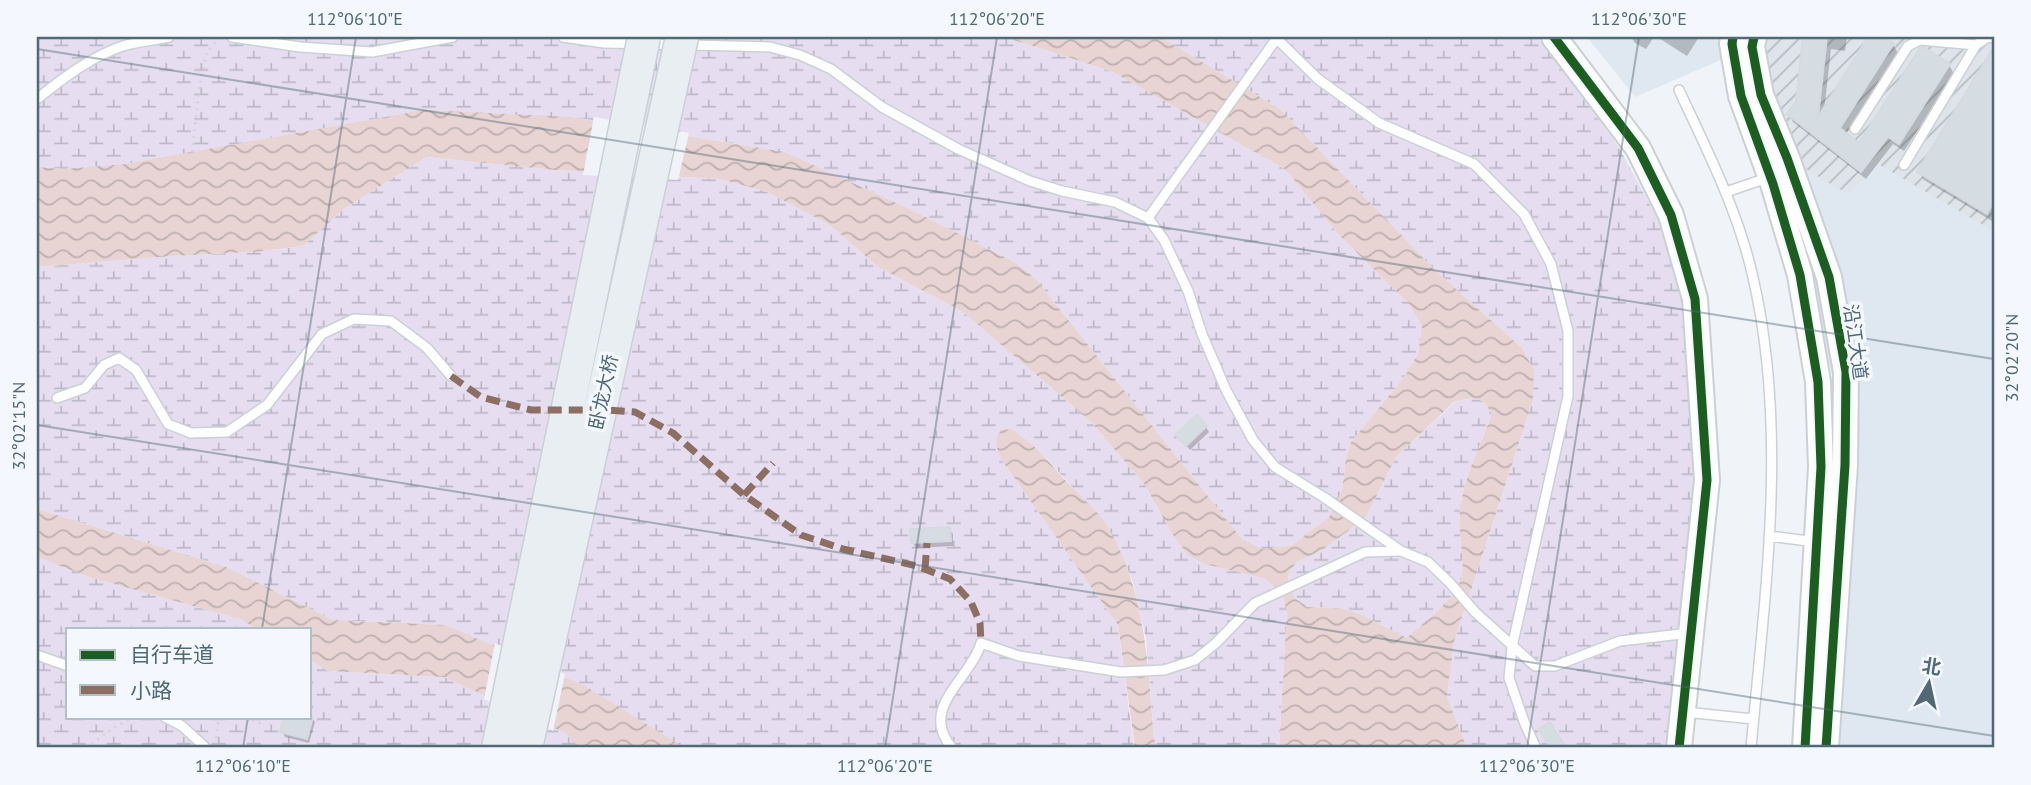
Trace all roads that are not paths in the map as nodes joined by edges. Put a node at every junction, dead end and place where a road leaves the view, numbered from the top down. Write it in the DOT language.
graph roads {
  1 [pos="169,37"];
  2 [pos="232,37"];
  3 [pos="453,37"];
  4 [pos="563,37"];
  5 [pos="644,37"];
  6 [pos="682,37"];
  7 [pos="1276,37"];
  8 [pos="1554,37"];
  9 [pos="1733,37"];
  10 [pos="1754,37"];
  11 [pos="1993,37"];
  12 [pos="1976,45"];
  13 [pos="1679,90"];
  14 [pos="37,99"];
  15 [pos="1855,129"];
  16 [pos="1904,165"];
  17 [pos="1781,174"];
  18 [pos="1726,192"];
  19 [pos="1148,218"];
  20 [pos="451,376"];
  21 [pos="57,397"];
  22 [pos="1769,536"];
  23 [pos="1817,542"];
  24 [pos="1401,551"];
  25 [pos="1692,633"];
  26 [pos="1512,647"];
  27 [pos="37,655"];
  28 [pos="66,665"];
  29 [pos="1683,712"];
  30 [pos="167,718"];
  31 [pos="1754,719"];
  32 [pos="206,748"];
  33 [pos="498,748"];
  34 [pos="526,748"];
  35 [pos="953,748"];
  36 [pos="1536,748"];
  37 [pos="1679,748"];
  38 [pos="1751,748"];
  39 [pos="1805,748"];
  40 [pos="1826,748"];
  1 -- 14 [label="lane"];
  2 -- 3 [label="lane"];
  4 -- 19 [label="lane"];
  5 -- 33 [label="highway, 卧龙大桥, bridge"];
  6 -- 34 [label="highway, 卧龙大桥, bridge"];
  7 -- 19 [label="lane"];
  7 -- 26 [label="lane"];
  8 -- 25 [label="main road"];
  9 -- 17 [label="main road, 沿江大道"];
  10 -- 17 [label="main road, 沿江大道"];
  11 -- 12 [label="lane"];
  12 -- 15 [label="lane"];
  12 -- 16 [label="lane"];
  13 -- 18 [label="lane"];
  17 -- 18 [label="lane"];
  17 -- 23 [label="main road, 沿江大道"];
  17 -- 40 [label="main road, 沿江大道"];
  18 -- 22 [label="lane"];
  19 -- 24 [label="lane"];
  20 -- 21 [label="lane"];
  22 -- 23 [label="lane"];
  22 -- 31 [label="lane"];
  23 -- 39 [label="main road, 沿江大道"];
  24 -- 26 [label="lane"];
  24 -- 35 [label="lane"];
  25 -- 26 [label="lane"];
  25 -- 29 [label="main road"];
  26 -- 36 [label="lane"];
  27 -- 28 [label="lane"];
  29 -- 31 [label="lane"];
  29 -- 37 [label="main road"];
  30 -- 32 [label="lane"];
  31 -- 38 [label="lane"];
}
